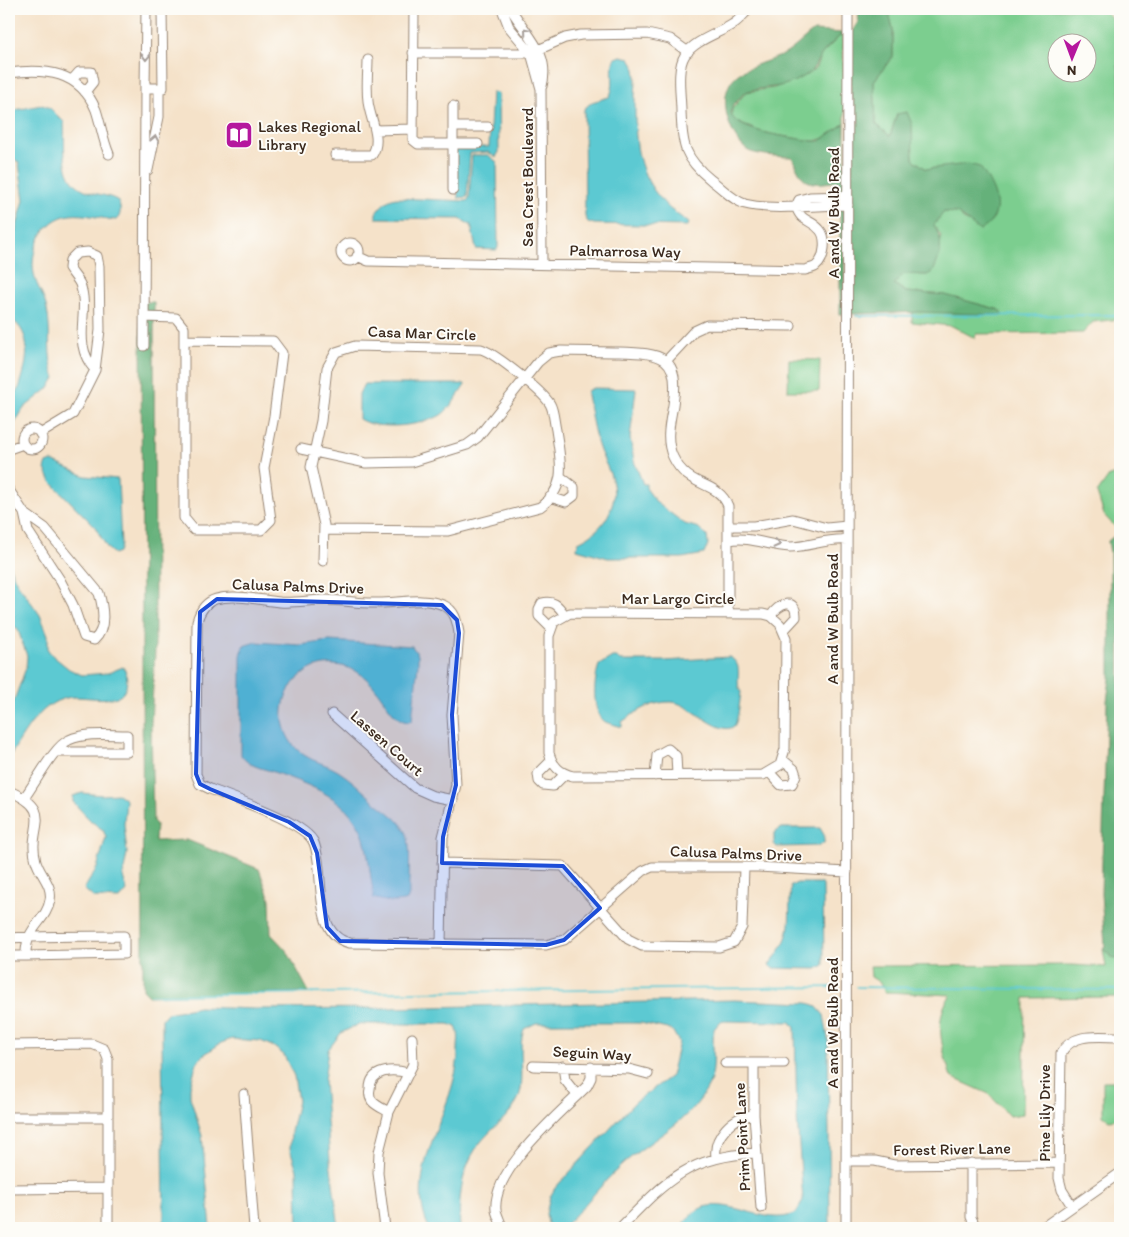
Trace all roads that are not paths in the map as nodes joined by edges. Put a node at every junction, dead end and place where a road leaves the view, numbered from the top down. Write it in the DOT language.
graph roads {
  1 [pos="146,9"];
  2 [pos="162,9"];
  3 [pos="502,9"];
  4 [pos="511,9"];
  5 [pos="848,9"];
  6 [pos="415,10"];
  7 [pos="746,11"];
  8 [pos="535,51"];
  9 [pos="413,52"];
  10 [pos="688,52"];
  11 [pos="368,60"];
  12 [pos="9,73"];
  13 [pos="72,80"];
  14 [pos="145,88"];
  15 [pos="159,88"];
  16 [pos="85,92"];
  17 [pos="453,106"];
  18 [pos="453,127"];
  19 [pos="488,127"];
  20 [pos="413,129"];
  21 [pos="375,130"];
  22 [pos="453,144"];
  23 [pos="478,144"];
  24 [pos="109,154"];
  25 [pos="335,156"];
  26 [pos="144,187"];
  27 [pos="453,190"];
  28 [pos="848,200"];
  29 [pos="796,206"];
  30 [pos="357,256"];
  31 [pos="542,264"];
  32 [pos="144,317"];
  33 [pos="791,326"];
  34 [pos="184,340"];
  35 [pos="144,346"];
  36 [pos="666,361"];
  37 [pos="95,370"];
  38 [pos="525,379"];
  39 [pos="40,434"];
  40 [pos="23,444"];
  41 [pos="9,449"];
  42 [pos="301,449"];
  43 [pos="314,452"];
  44 [pos="560,477"];
  45 [pos="9,490"];
  46 [pos="550,498"];
  47 [pos="24,512"];
  48 [pos="729,526"];
  49 [pos="847,526"];
  50 [pos="324,530"];
  51 [pos="729,540"];
  52 [pos="847,540"];
  53 [pos="323,561"];
  54 [pos="728,613"];
  55 [pos="564,614"];
  56 [pos="770,616"];
  57 [pos="551,628"];
  58 [pos="784,630"];
  59 [pos="332,714"];
  60 [pos="56,752"];
  61 [pos="783,760"];
  62 [pos="551,761"];
  63 [pos="770,773"];
  64 [pos="565,774"];
  65 [pos="655,776"];
  66 [pos="677,776"];
  67 [pos="9,791"];
  68 [pos="24,798"];
  69 [pos="453,800"];
  70 [pos="442,863"];
  71 [pos="744,867"];
  72 [pos="847,872"];
  73 [pos="600,908"];
  74 [pos="28,937"];
  75 [pos="9,938"];
  76 [pos="442,944"];
  77 [pos="9,956"];
  78 [pos="26,956"];
  79 [pos="1120,1037"];
  80 [pos="412,1038"];
  81 [pos="9,1045"];
  82 [pos="725,1063"];
  83 [pos="784,1063"];
  84 [pos="754,1064"];
  85 [pos="533,1066"];
  86 [pos="563,1066"];
  87 [pos="591,1066"];
  88 [pos="408,1073"];
  89 [pos="648,1074"];
  90 [pos="244,1094"];
  91 [pos="577,1096"];
  92 [pos="389,1112"];
  93 [pos="754,1115"];
  94 [pos="9,1117"];
  95 [pos="108,1117"];
  96 [pos="756,1153"];
  97 [pos="716,1157"];
  98 [pos="846,1161"];
  99 [pos="1059,1162"];
  100 [pos="971,1163"];
  101 [pos="1120,1173"];
  102 [pos="108,1188"];
  103 [pos="9,1189"];
  104 [pos="1072,1206"];
  105 [pos="761,1208"];
  106 [pos="108,1228"];
  107 [pos="254,1228"];
  108 [pos="385,1228"];
  109 [pos="502,1228"];
  110 [pos="620,1228"];
  111 [pos="846,1228"];
  112 [pos="976,1228"];
  113 [pos="1042,1228"];
  1 -- 14 [label="street, one-way"];
  2 -- 15 [label="street"];
  3 -- 8 [label="street, Sea Crest Boulevard"];
  8 -- 4 [label="street, Sea Crest Boulevard, one-way"];
  5 -- 28 [label="street, A and W Bulb Road"];
  6 -- 9 [label="street"];
  7 -- 10 [label="street"];
  8 -- 9 [label="street"];
  8 -- 10 [label="street"];
  8 -- 31 [label="street, Sea Crest Boulevard"];
  9 -- 20 [label="street"];
  10 -- 29 [label="street"];
  11 -- 21 [label="street"];
  12 -- 13 [label="street"];
  13 -- 16 [label="street"];
  13 -- 16 [label="street"];
  14 -- 15 [label="street"];
  14 -- 26 [label="street"];
  26 -- 15 [label="street, one-way"];
  16 -- 24 [label="street"];
  17 -- 18 [label="street"];
  18 -- 19 [label="street"];
  18 -- 22 [label="street"];
  20 -- 21 [label="street"];
  20 -- 22 [label="street"];
  21 -- 25 [label="street"];
  22 -- 23 [label="street"];
  22 -- 27 [label="street"];
  26 -- 32 [label="street"];
  28 -- 29 [label="street"];
  28 -- 49 [label="street, A and W Bulb Road"];
  29 -- 31 [label="street, Palmarrosa Way"];
  30 -- 31 [label="street, Palmarrosa Way"];
  32 -- 34 [label="street"];
  32 -- 35 [label="street"];
  33 -- 36 [label="street"];
  34 -- 34 [label="street"];
  36 -- 38 [label="street"];
  36 -- 48 [label="street"];
  37 -- 37 [label="street"];
  37 -- 39 [label="street"];
  38 -- 43 [label="street"];
  38 -- 43 [label="street, Casa Mar Circle"];
  38 -- 44 [label="street, Casa Mar Circle"];
  39 -- 40 [label="street"];
  39 -- 40 [label="street"];
  40 -- 41 [label="street"];
  42 -- 43 [label="street"];
  43 -- 50 [label="street, Casa Mar Circle"];
  44 -- 46 [label="street, Casa Mar Circle"];
  44 -- 46 [label="street"];
  45 -- 47 [label="street"];
  46 -- 50 [label="street"];
  47 -- 47 [label="street"];
  48 -- 49 [label="street"];
  48 -- 51 [label="street"];
  49 -- 52 [label="street, A and W Bulb Road"];
  50 -- 53 [label="street, Casa Mar Circle"];
  51 -- 52 [label="street, one-way"];
  51 -- 54 [label="street"];
  52 -- 72 [label="street, A and W Bulb Road"];
  54 -- 55 [label="street, Mar Largo Circle"];
  54 -- 56 [label="street, Mar Largo Circle"];
  55 -- 57 [label="street"];
  55 -- 57 [label="street"];
  56 -- 58 [label="street"];
  56 -- 58 [label="street"];
  57 -- 62 [label="street"];
  58 -- 61 [label="street"];
  59 -- 69 [label="street, Lassen Court"];
  60 -- 60 [label="street"];
  60 -- 68 [label="street"];
  61 -- 63 [label="street"];
  61 -- 63 [label="street"];
  62 -- 64 [label="street"];
  62 -- 64 [label="street"];
  63 -- 66 [label="street"];
  64 -- 65 [label="street"];
  65 -- 66 [label="street"];
  65 -- 66 [label="street"];
  67 -- 68 [label="street"];
  68 -- 74 [label="street"];
  69 -- 70 [label="street, Calusa Palms Drive"];
  69 -- 76 [label="street, Calusa Palms Drive"];
  70 -- 73 [label="street"];
  70 -- 76 [label="street, Calusa Palms Drive"];
  71 -- 72 [label="street, Calusa Palms Drive"];
  71 -- 73 [label="street, Calusa Palms Drive"];
  71 -- 73 [label="street"];
  72 -- 98 [label="street, A and W Bulb Road"];
  73 -- 76 [label="street, Calusa Palms Drive"];
  74 -- 75 [label="street"];
  74 -- 78 [label="street"];
  74 -- 78 [label="street"];
  77 -- 78 [label="street"];
  79 -- 99 [label="street, Pine Lily Drive"];
  80 -- 88 [label="street"];
  81 -- 95 [label="street"];
  82 -- 84 [label="street"];
  83 -- 84 [label="street"];
  84 -- 93 [label="street, Prim Point Lane"];
  85 -- 86 [label="street, Seguin Way"];
  86 -- 87 [label="street, Seguin Way"];
  86 -- 91 [label="street"];
  87 -- 89 [label="street, Seguin Way"];
  87 -- 91 [label="street"];
  88 -- 92 [label="street"];
  88 -- 92 [label="street"];
  90 -- 107 [label="street"];
  91 -- 109 [label="street"];
  92 -- 108 [label="street"];
  93 -- 96 [label="street, Prim Point Lane"];
  93 -- 97 [label="street"];
  94 -- 95 [label="street"];
  95 -- 102 [label="street"];
  96 -- 97 [label="street"];
  96 -- 105 [label="street, Prim Point Lane"];
  97 -- 110 [label="street"];
  98 -- 100 [label="street, Forest River Lane"];
  98 -- 111 [label="street, A and W Bulb Road"];
  99 -- 100 [label="street, Forest River Lane"];
  99 -- 104 [label="street, Pine Lily Drive"];
  100 -- 112 [label="street"];
  101 -- 104 [label="street"];
  102 -- 103 [label="street"];
  102 -- 106 [label="street"];
  104 -- 113 [label="street"];
}
